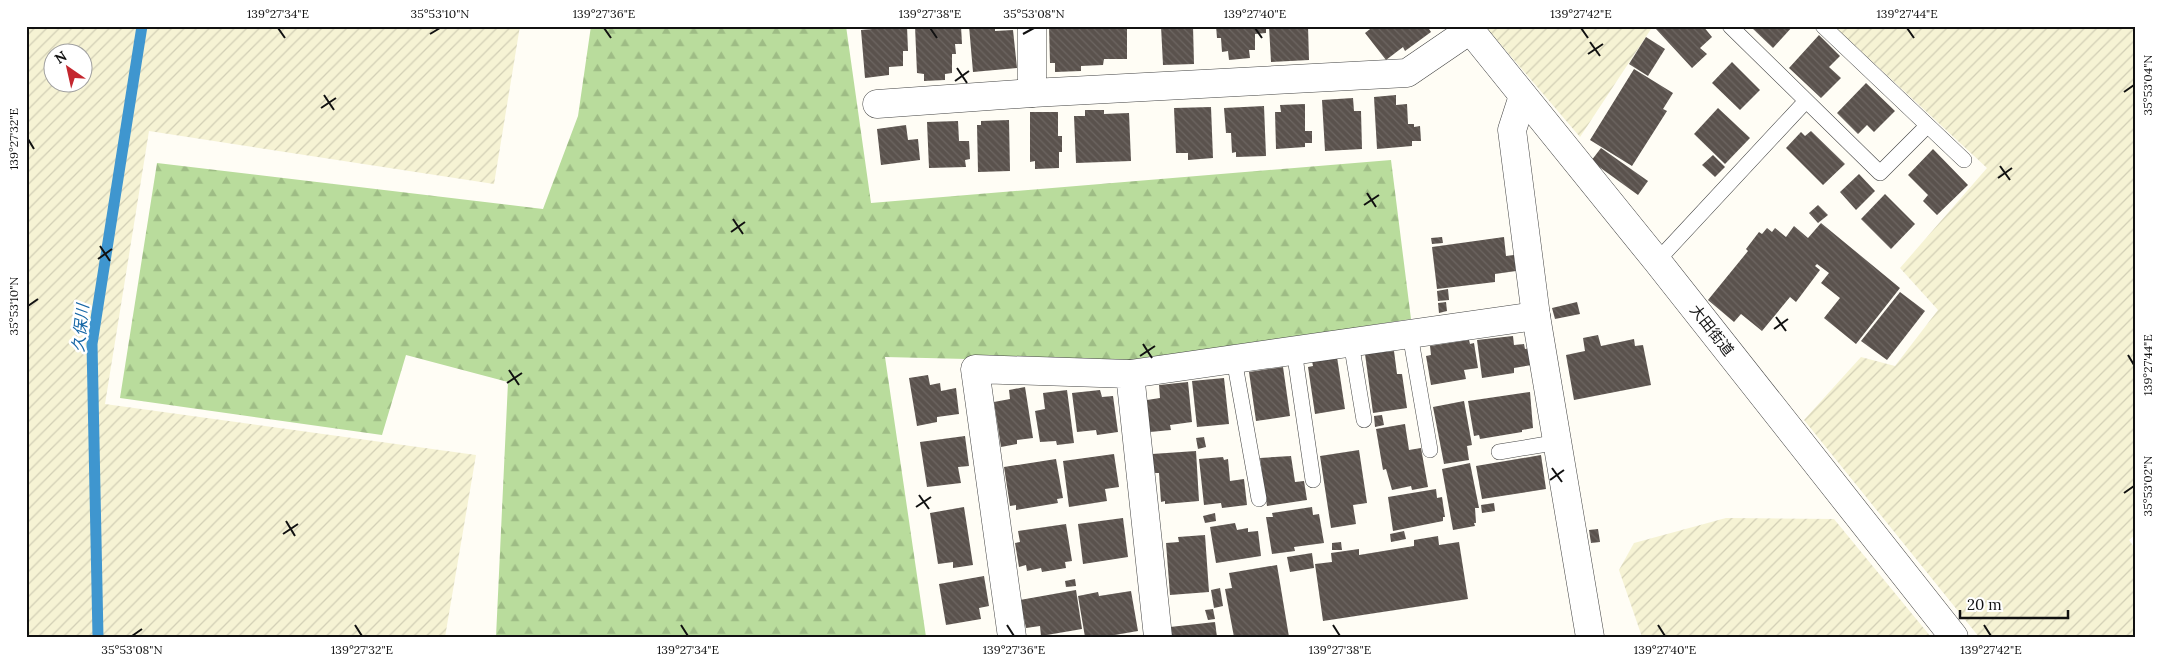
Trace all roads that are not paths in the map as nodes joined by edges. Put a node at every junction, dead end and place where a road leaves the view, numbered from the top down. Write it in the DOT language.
graph roads {
  1 [pos="1032,26"];
  2 [pos="1730,26"];
  3 [pos="1823,26"];
  4 [pos="1468,28"];
  5 [pos="1032,93"];
  6 [pos="1523,96"];
  7 [pos="1805,102"];
  8 [pos="877,104"];
  9 [pos="1927,126"];
  10 [pos="1964,160"];
  11 [pos="1657,261"];
  12 [pos="1536,316"];
  13 [pos="1410,334"];
  14 [pos="1351,342"];
  15 [pos="1294,350"];
  16 [pos="1234,359"];
  17 [pos="1130,374"];
  18 [pos="1364,420"];
  19 [pos="1559,442"];
  20 [pos="1430,450"];
  21 [pos="1499,452"];
  22 [pos="1313,480"];
  23 [pos="1259,499"];
  24 [pos="1012,637"];
  25 [pos="1158,637"];
  26 [pos="1590,637"];
  27 [pos="1954,637"];
  1 -- 5 [label="street"];
  2 -- 7 [label="lane"];
  3 -- 9 [label="lane"];
  4 -- 5 [label="street"];
  4 -- 6 [label="street, 大田街道"];
  5 -- 8 [label="street"];
  6 -- 11 [label="street, 大田街道"];
  6 -- 12 [label="street"];
  7 -- 9 [label="lane"];
  7 -- 11 [label="lane"];
  9 -- 10 [label="lane"];
  11 -- 27 [label="street, 大田街道"];
  12 -- 13 [label="street"];
  12 -- 19 [label="street"];
  13 -- 14 [label="street"];
  13 -- 20 [label="lane"];
  14 -- 15 [label="street"];
  14 -- 18 [label="lane"];
  15 -- 16 [label="street"];
  15 -- 22 [label="lane"];
  16 -- 17 [label="street"];
  16 -- 23 [label="lane"];
  17 -- 24 [label="street"];
  17 -- 25 [label="street"];
  19 -- 21 [label="lane"];
  19 -- 26 [label="street"];
}
